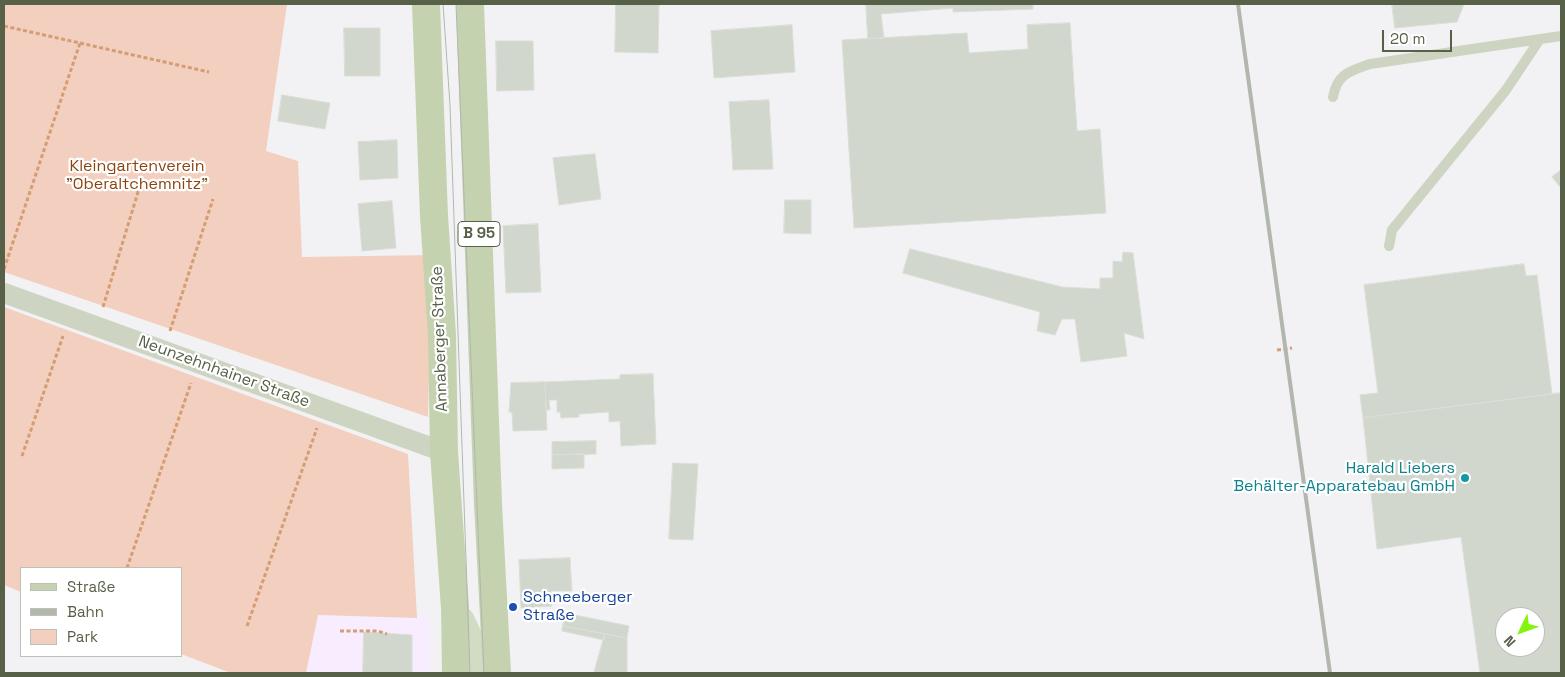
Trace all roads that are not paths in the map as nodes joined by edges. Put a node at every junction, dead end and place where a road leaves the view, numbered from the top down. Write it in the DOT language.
graph roads {
  1 [pos="426,4"];
  2 [pos="470,4"];
  3 [pos="1561,36"];
  4 [pos="1540,39"];
  5 [pos="1333,97"];
  6 [pos="1389,246"];
  7 [pos="4,293"];
  8 [pos="444,452"];
  9 [pos="455,608"];
  10 [pos="456,673"];
  11 [pos="470,673"];
  12 [pos="497,673"];
  1 -- 8 [label="main road, Annaberger Straße / B 95"];
  2 -- 12 [label="main road, B 95"];
  3 -- 4 [label="lane"];
  4 -- 5 [label="lane"];
  4 -- 6 [label="lane"];
  7 -- 8 [label="street, Neunzehnhainer Straße"];
  8 -- 9 [label="main road, Annaberger Straße / B 95"];
  9 -- 10 [label="main road, Annaberger Straße / B 95"];
  9 -- 11 [label="street, B 95"];
}
